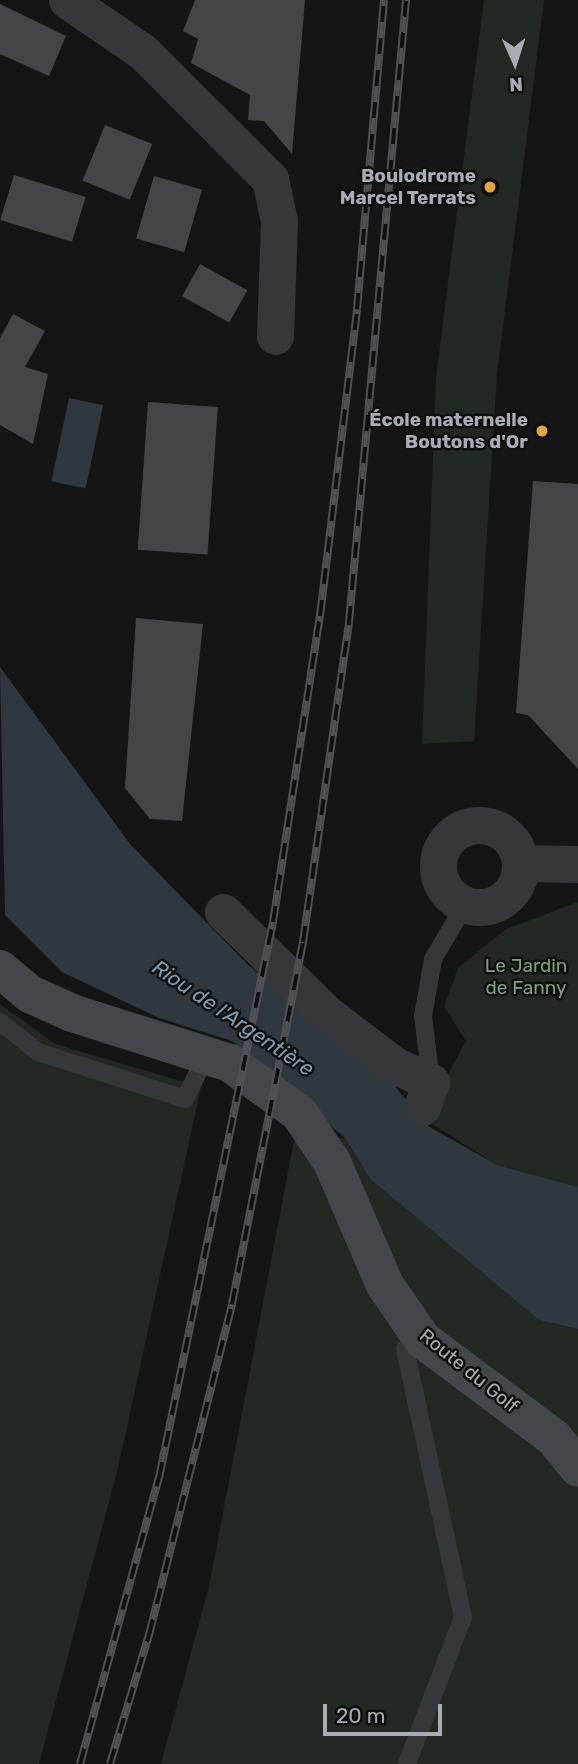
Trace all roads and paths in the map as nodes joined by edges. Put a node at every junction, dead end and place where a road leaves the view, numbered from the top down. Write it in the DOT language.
graph roads {
  1 [pos="67,0"];
  2 [pos="275,336"];
  3 [pos="520,863"];
  4 [pos="578,864"];
  5 [pos="465,905"];
  6 [pos="223,912"];
  7 [pos="0,969"];
  8 [pos="0,1022"];
  9 [pos="206,1056"];
  10 [pos="426,1095"];
  11 [pos="405,1349"];
  12 [pos="578,1468"];
  13 [pos="407,1764"];
  1 -- 2 [label="street"];
  3 -- 4 [label="street"];
  3 -- 5 [label="street"];
  3 -- 5 [label="street"];
  5 -- 10 [label="lane"];
  6 -- 10 [label="street"];
  7 -- 9 [label="street"];
  8 -- 9 [label="lane"];
  9 -- 12 [label="street, Route du Golf"];
  11 -- 13 [label="lane"];
}
